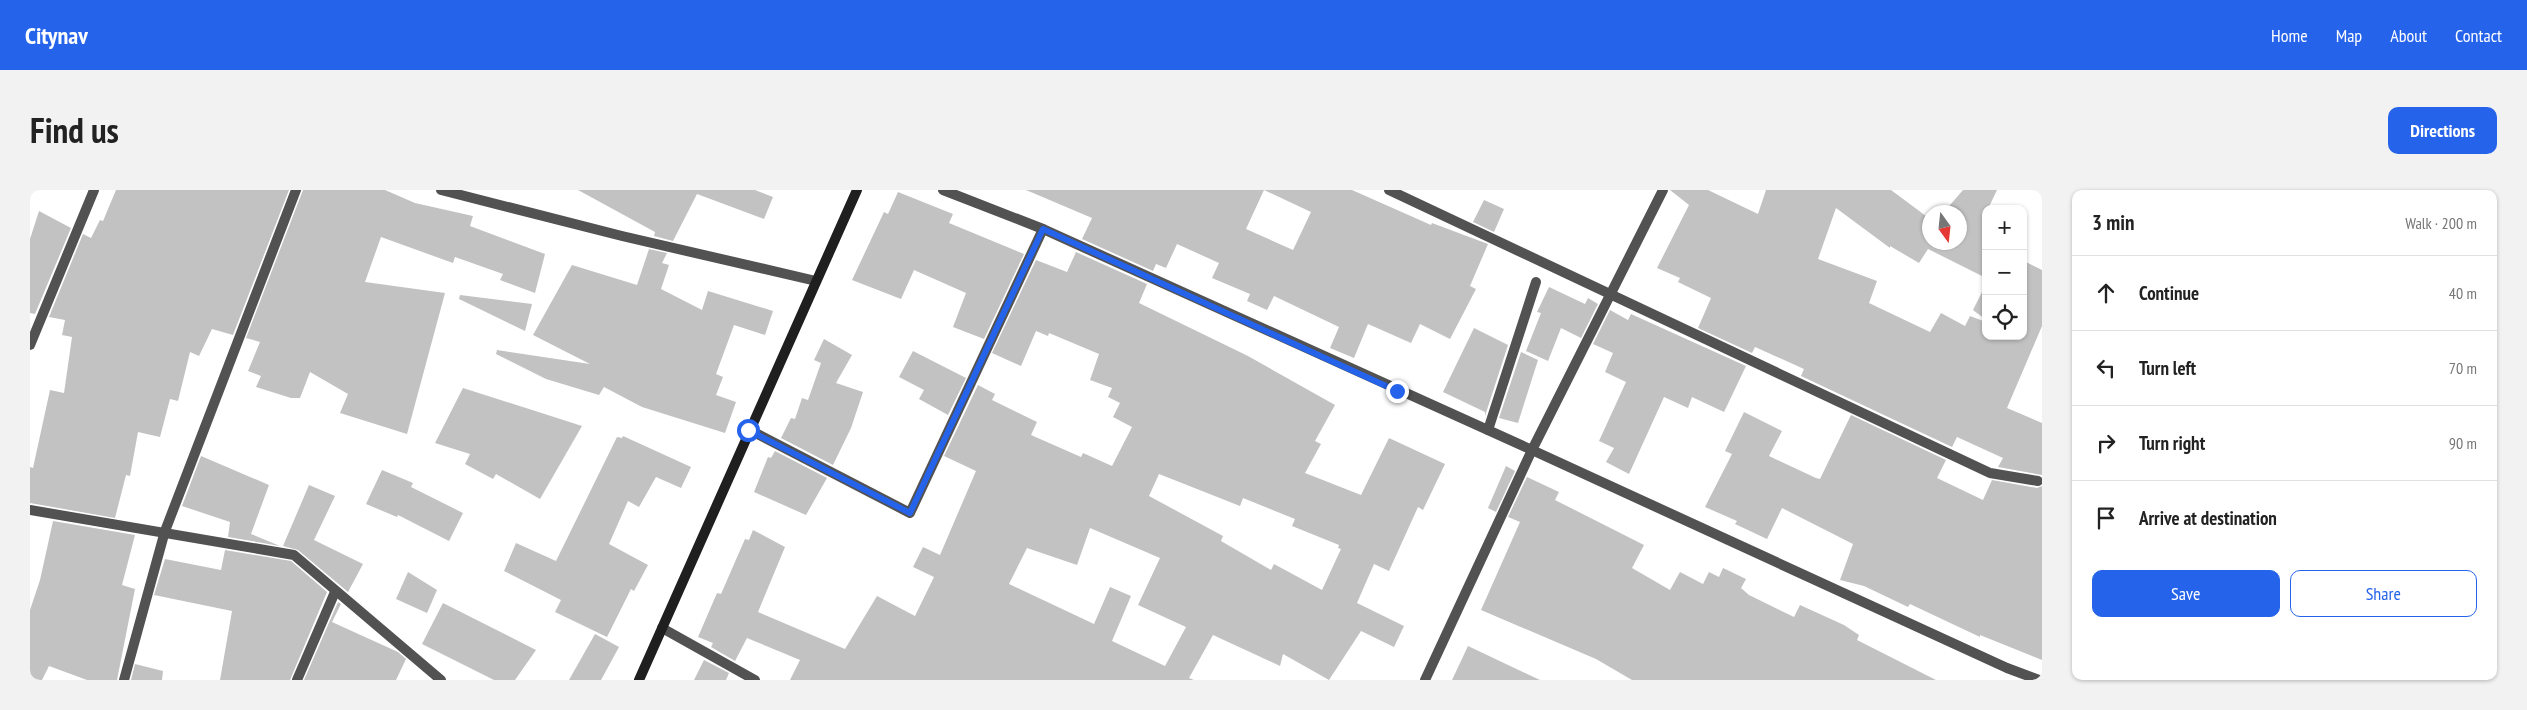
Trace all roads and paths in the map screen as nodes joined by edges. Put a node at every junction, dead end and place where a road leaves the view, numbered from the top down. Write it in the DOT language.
graph roads {
  1 [pos="94,190"];
  2 [pos="296,190"];
  3 [pos="441,190"];
  4 [pos="857,190"];
  5 [pos="943,190"];
  6 [pos="1389,190"];
  7 [pos="1663,190"];
  8 [pos="1043,229"];
  9 [pos="816,281"];
  10 [pos="1536,282"];
  11 [pos="1611,293"];
  12 [pos="30,345"];
  13 [pos="748,430"];
  14 [pos="1488,430"];
  15 [pos="1532,450"];
  16 [pos="2038,481"];
  17 [pos="30,510"];
  18 [pos="165,532"];
  19 [pos="335,592"];
  20 [pos="662,628"];
  21 [pos="124,680"];
  22 [pos="297,680"];
  23 [pos="441,680"];
  24 [pos="639,680"];
  25 [pos="755,680"];
  26 [pos="1425,680"];
  27 [pos="2039,680"];
  1 -- 12 [label="street"];
  2 -- 18 [label="street"];
  3 -- 9 [label="street"];
  4 -- 9 [label="main road"];
  5 -- 8 [label="street"];
  6 -- 11 [label="street"];
  7 -- 11 [label="street"];
  8 -- 13 [label="street"];
  8 -- 14 [label="street"];
  9 -- 13 [label="main road"];
  10 -- 14 [label="street"];
  11 -- 15 [label="street"];
  11 -- 16 [label="street"];
  13 -- 20 [label="main road"];
  14 -- 15 [label="street"];
  15 -- 26 [label="street"];
  15 -- 27 [label="street"];
  17 -- 18 [label="street"];
  18 -- 19 [label="street"];
  18 -- 21 [label="street"];
  19 -- 22 [label="street"];
  19 -- 23 [label="street"];
  20 -- 24 [label="main road"];
  20 -- 25 [label="street"];
}
